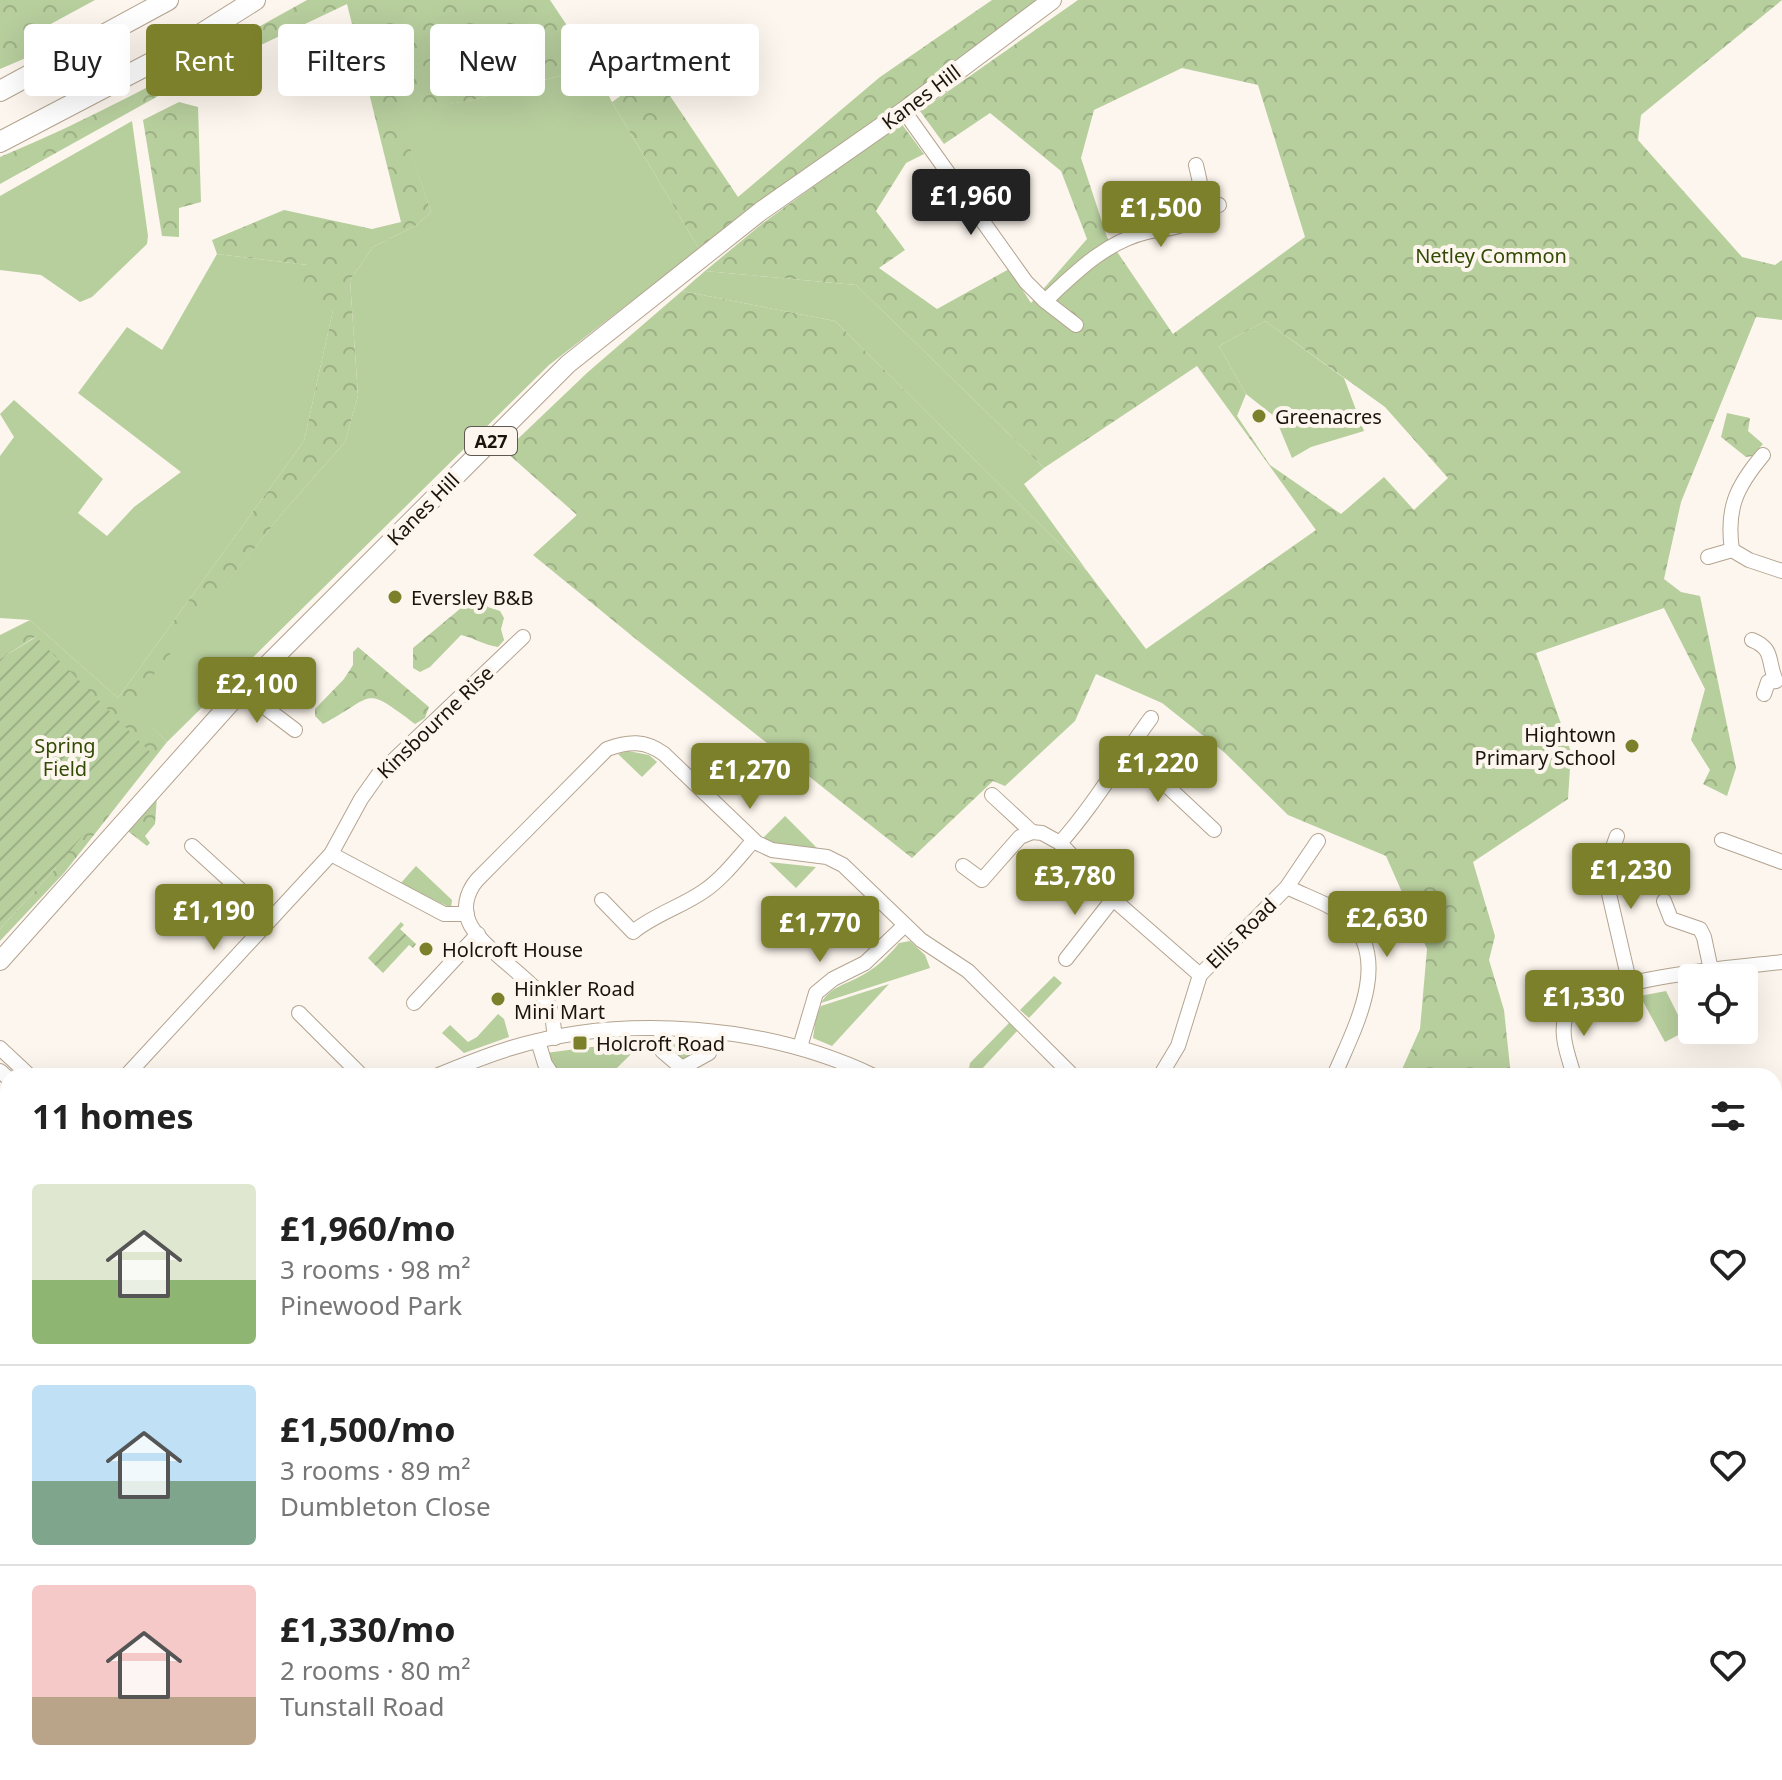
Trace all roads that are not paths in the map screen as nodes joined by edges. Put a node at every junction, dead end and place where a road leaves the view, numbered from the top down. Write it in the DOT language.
graph roads {
  1 [pos="168,0"];
  2 [pos="255,0"];
  3 [pos="1052,0"];
  4 [pos="0,91"];
  5 [pos="904,111"];
  6 [pos="0,142"];
  7 [pos="1196,165"];
  8 [pos="1202,202"];
  9 [pos="1219,205"];
  10 [pos="1045,301"];
  11 [pos="1076,325"];
  12 [pos="1763,455"];
  13 [pos="1732,550"];
  14 [pos="1708,557"];
  15 [pos="1782,571"];
  16 [pos="523,637"];
  17 [pos="1752,640"];
  18 [pos="1779,682"];
  19 [pos="242,690"];
  20 [pos="1764,694"];
  21 [pos="1151,718"];
  22 [pos="295,730"];
  23 [pos="1124,755"];
  24 [pos="992,795"];
  25 [pos="1214,830"];
  26 [pos="1032,832"];
  27 [pos="1617,836"];
  28 [pos="1722,840"];
  29 [pos="753,841"];
  30 [pos="1318,841"];
  31 [pos="1060,843"];
  32 [pos="192,846"];
  33 [pos="331,854"];
  34 [pos="1782,862"];
  35 [pos="963,866"];
  36 [pos="1287,887"];
  37 [pos="1113,899"];
  38 [pos="602,900"];
  39 [pos="1664,901"];
  40 [pos="467,914"];
  41 [pos="271,918"];
  42 [pos="905,925"];
  43 [pos="478,934"];
  44 [pos="1066,959"];
  45 [pos="0,961"];
  46 [pos="1782,962"];
  47 [pos="1710,964"];
  48 [pos="1758,965"];
  49 [pos="1200,975"];
  50 [pos="1678,975"];
  51 [pos="1630,985"];
  52 [pos="414,1003"];
  53 [pos="299,1013"];
  54 [pos="661,1029"];
  55 [pos="555,1038"];
  56 [pos="538,1041"];
  57 [pos="800,1047"];
  58 [pos="0,1048"];
  59 [pos="709,1053"];
  60 [pos="21,1068"];
  61 [pos="133,1068"];
  62 [pos="354,1068"];
  63 [pos="458,1068"];
  64 [pos="548,1068"];
  65 [pos="677,1068"];
  66 [pos="687,1068"];
  67 [pos="854,1068"];
  68 [pos="1065,1068"];
  69 [pos="1165,1068"];
  70 [pos="1337,1068"];
  71 [pos="1572,1068"];
  1 -- 4 [label="highway"];
  2 -- 6 [label="highway"];
  3 -- 5 [label="main road, Kanes Hill / A27"];
  5 -- 10 [label="street"];
  5 -- 19 [label="main road, Kanes Hill / A27"];
  7 -- 8 [label="street"];
  8 -- 9 [label="street"];
  8 -- 10 [label="street"];
  10 -- 11 [label="street"];
  12 -- 13 [label="street"];
  13 -- 14 [label="street"];
  13 -- 15 [label="street"];
  16 -- 33 [label="street, Kinsbourne Rise"];
  17 -- 18 [label="street"];
  18 -- 20 [label="street"];
  19 -- 22 [label="street"];
  19 -- 45 [label="main road, Kanes Hill / A27"];
  21 -- 23 [label="street"];
  23 -- 25 [label="street"];
  23 -- 31 [label="street"];
  24 -- 26 [label="street"];
  26 -- 31 [label="street"];
  26 -- 35 [label="street"];
  27 -- 51 [label="street"];
  28 -- 34 [label="street"];
  29 -- 38 [label="street"];
  29 -- 40 [label="street"];
  29 -- 42 [label="street"];
  30 -- 36 [label="street, Ellis Road"];
  31 -- 37 [label="street"];
  32 -- 41 [label="street"];
  33 -- 40 [label="street"];
  33 -- 41 [label="street, Kinsbourne Rise"];
  36 -- 49 [label="street, Ellis Road"];
  36 -- 70 [label="street"];
  37 -- 44 [label="street"];
  37 -- 49 [label="street"];
  39 -- 47 [label="street"];
  40 -- 43 [label="street"];
  41 -- 61 [label="street, Kinsbourne Rise"];
  42 -- 57 [label="street"];
  42 -- 68 [label="street"];
  43 -- 52 [label="street"];
  43 -- 55 [label="street"];
  46 -- 48 [label="street"];
  49 -- 69 [label="street, Ellis Road"];
  50 -- 51 [label="street"];
  51 -- 71 [label="street"];
  53 -- 62 [label="street"];
  54 -- 55 [label="street"];
  54 -- 57 [label="street"];
  54 -- 65 [label="street"];
  55 -- 56 [label="street"];
  56 -- 63 [label="street"];
  56 -- 64 [label="street"];
  57 -- 67 [label="street"];
  58 -- 60 [label="street"];
  59 -- 66 [label="street"];
}
